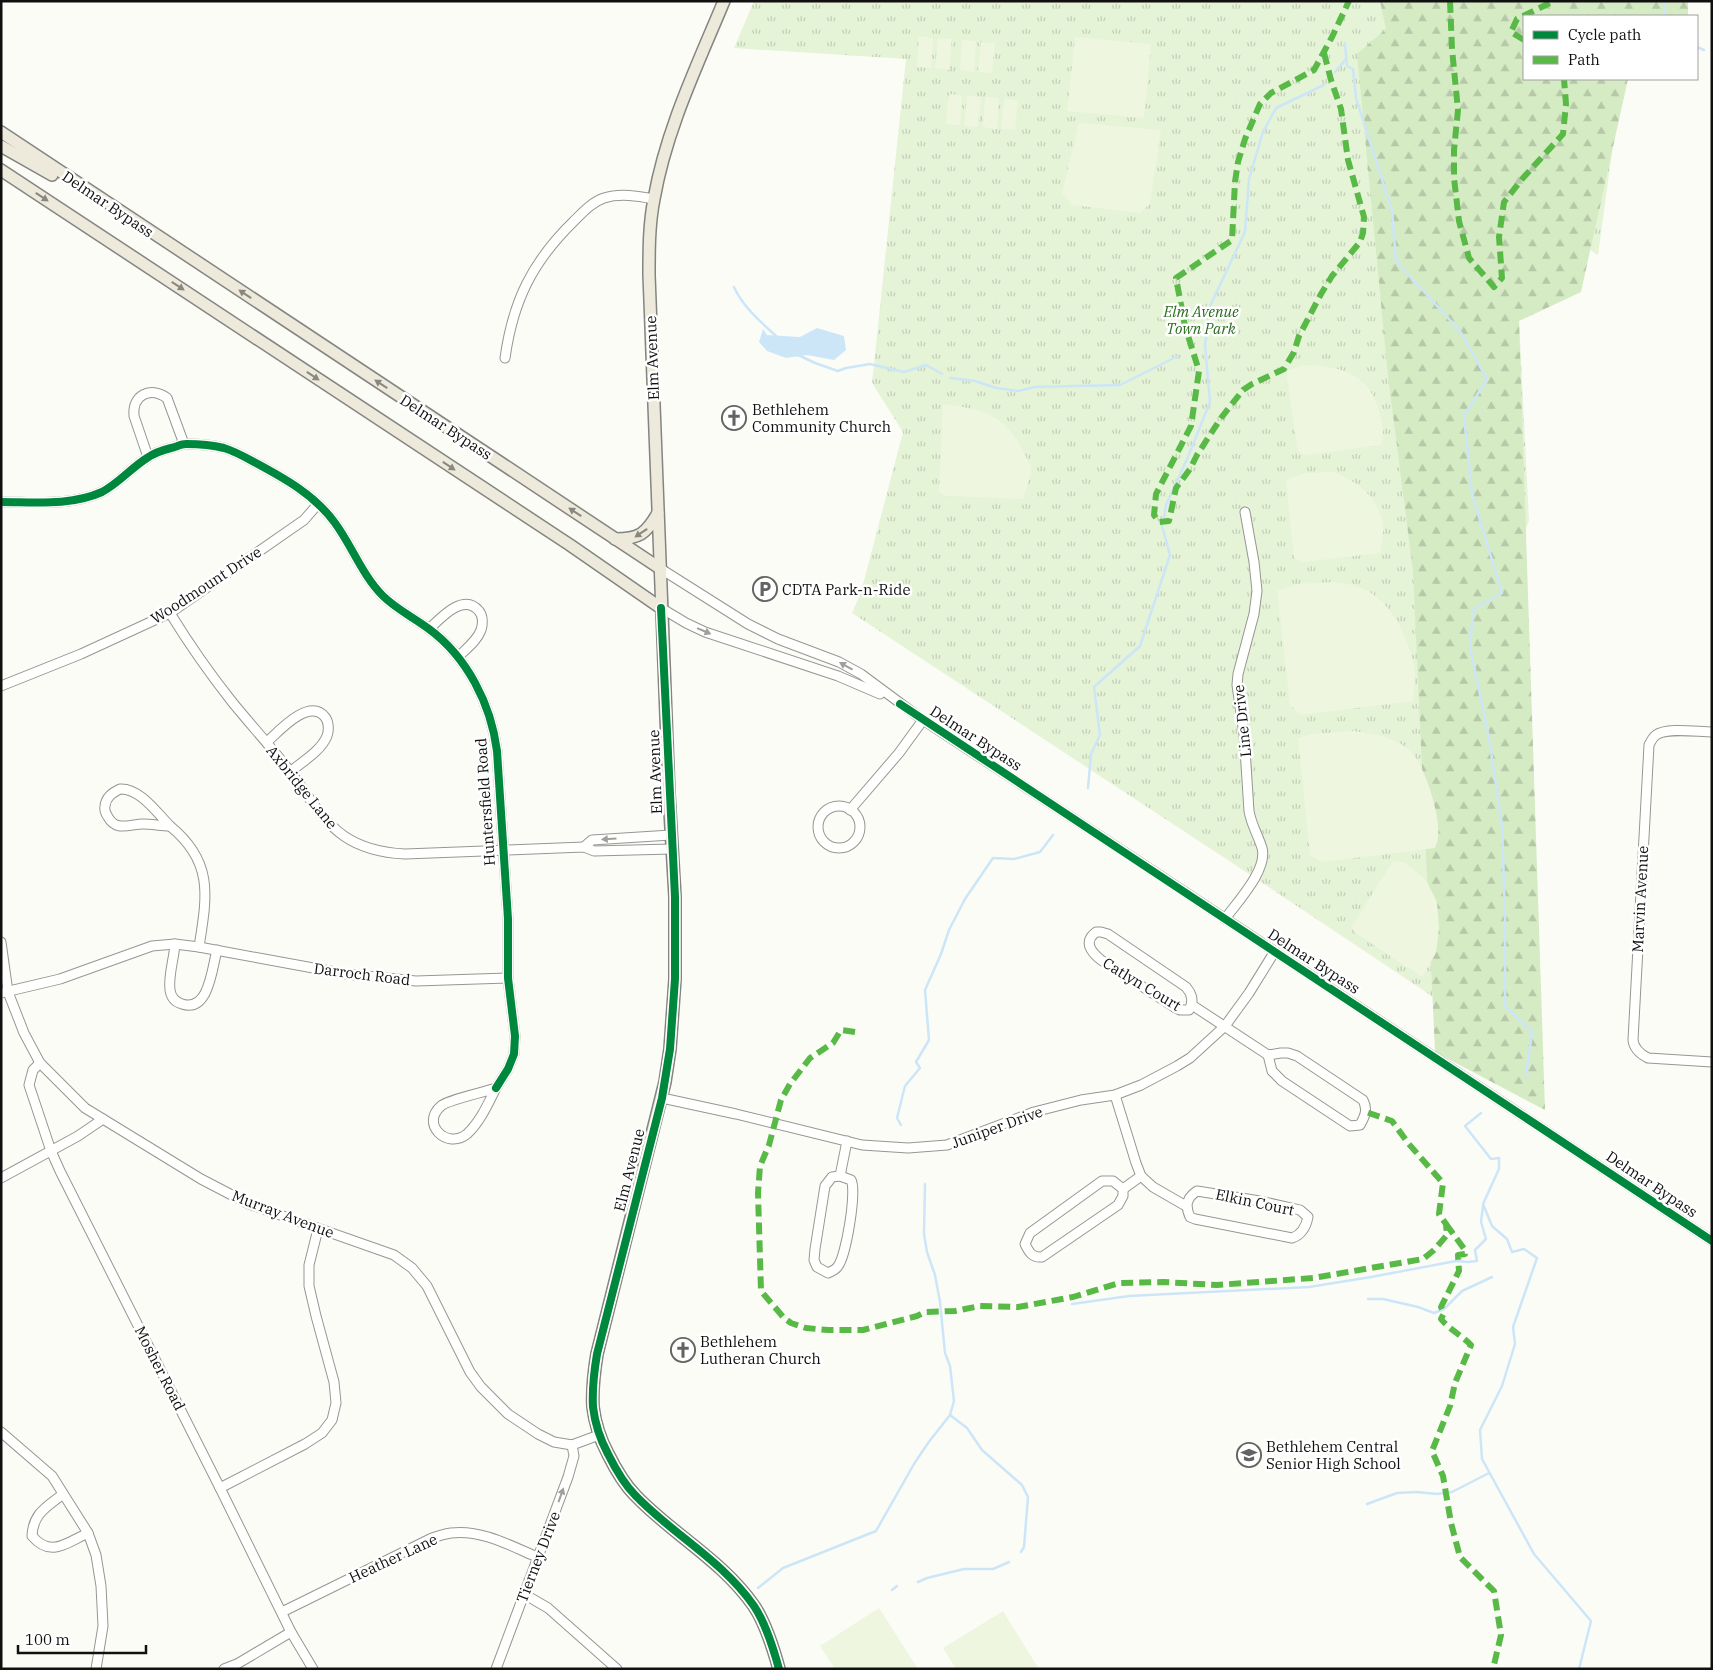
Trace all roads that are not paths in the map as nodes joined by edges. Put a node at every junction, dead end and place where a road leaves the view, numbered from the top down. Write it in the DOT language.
graph roads {
  1 [pos="724,1"];
  2 [pos="1,132"];
  3 [pos="1,146"];
  4 [pos="1,170"];
  5 [pos="68,177"];
  6 [pos="1,180"];
  7 [pos="20,183"];
  8 [pos="654,199"];
  9 [pos="505,358"];
  10 [pos="184,444"];
  11 [pos="148,457"];
  12 [pos="1,502"];
  13 [pos="318,504"];
  14 [pos="659,512"];
  15 [pos="1245,512"];
  16 [pos="615,539"];
  17 [pos="661,569"];
  18 [pos="661,608"];
  19 [pos="170,613"];
  20 [pos="429,629"];
  21 [pos="802,648"];
  22 [pos="458,657"];
  23 [pos="794,662"];
  24 [pos="1,686"];
  25 [pos="900,704"];
  26 [pos="923,720"];
  27 [pos="1712,732"];
  28 [pos="266,742"];
  29 [pos="290,772"];
  30 [pos="850,810"];
  31 [pos="170,826"];
  32 [pos="671,835"];
  33 [pos="626,838"];
  34 [pos="584,847"];
  35 [pos="672,849"];
  36 [pos="502,850"];
  37 [pos="626,850"];
  38 [pos="1225,919"];
  39 [pos="1,942"];
  40 [pos="175,944"];
  41 [pos="199,947"];
  42 [pos="217,950"];
  43 [pos="1275,951"];
  44 [pos="508,978"];
  45 [pos="5,992"];
  46 [pos="1192,1005"];
  47 [pos="1225,1026"];
  48 [pos="1268,1055"];
  49 [pos="1712,1062"];
  50 [pos="40,1063"];
  51 [pos="496,1088"];
  52 [pos="1115,1094"];
  53 [pos="662,1098"];
  54 [pos="103,1119"];
  55 [pos="848,1141"];
  56 [pos="51,1151"];
  57 [pos="840,1176"];
  58 [pos="1141,1176"];
  59 [pos="1,1178"];
  60 [pos="1124,1189"];
  61 [pos="1186,1206"];
  62 [pos="318,1229"];
  63 [pos="1712,1241"];
  64 [pos="1,1432"];
  65 [pos="599,1435"];
  66 [pos="572,1445"];
  67 [pos="220,1488"];
  68 [pos="63,1494"];
  69 [pos="88,1533"];
  70 [pos="537,1557"];
  71 [pos="524,1594"];
  72 [pos="282,1612"];
  73 [pos="291,1632"];
  74 [pos="96,1669"];
  75 [pos="224,1669"];
  76 [pos="313,1669"];
  77 [pos="496,1669"];
  78 [pos="617,1669"];
  79 [pos="779,1669"];
  1 -- 8 [label="main road, Elm Avenue"];
  2 -- 5 [label="main road, Delmar Bypass"];
  3 -- 5 [label="main road"];
  4 -- 7 [label="main road, Delmar Bypass"];
  16 -- 5 [label="main road, Delmar Bypass, one-way"];
  6 -- 7 [label="street"];
  7 -- 18 [label="main road, Delmar Bypass, one-way"];
  8 -- 9 [label="street"];
  8 -- 14 [label="main road, Elm Avenue"];
  10 -- 11 [label="street, Huntersfield Road"];
  10 -- 11 [label="street"];
  10 -- 13 [label="street, Huntersfield Road"];
  11 -- 12 [label="street, Huntersfield Road"];
  13 -- 19 [label="street, Woodmount Drive"];
  13 -- 20 [label="street, Huntersfield Road"];
  14 -- 16 [label="main road, one-way"];
  14 -- 17 [label="main road, Elm Avenue"];
  15 -- 38 [label="street, Line Drive"];
  16 -- 17 [label="main road, Delmar Bypass"];
  17 -- 18 [label="main road, Elm Avenue"];
  17 -- 21 [label="street, Delmar Bypass"];
  18 -- 23 [label="street, Delmar Bypass, one-way"];
  18 -- 32 [label="main road, Elm Avenue"];
  19 -- 24 [label="street, Woodmount Drive"];
  19 -- 28 [label="street, Axbridge Lane"];
  20 -- 22 [label="street, Huntersfield Road"];
  20 -- 22 [label="street"];
  21 -- 23 [label="street"];
  25 -- 21 [label="street, Delmar Bypass, one-way"];
  22 -- 36 [label="street, Huntersfield Road"];
  23 -- 25 [label="street, Delmar Bypass"];
  25 -- 26 [label="street, Delmar Bypass"];
  26 -- 30 [label="street"];
  26 -- 38 [label="street, Delmar Bypass"];
  27 -- 49 [label="street, Marvin Avenue"];
  28 -- 29 [label="street, Axbridge Lane"];
  28 -- 29 [label="street"];
  29 -- 36 [label="street, Axbridge Lane"];
  30 -- 30 [label="street"];
  31 -- 31 [label="street"];
  31 -- 41 [label="street"];
  32 -- 33 [label="street, Axbridge Lane"];
  32 -- 35 [label="main road, Elm Avenue"];
  33 -- 34 [label="street, Axbridge Lane, one-way"];
  33 -- 37 [label="street"];
  34 -- 36 [label="street, Axbridge Lane"];
  34 -- 37 [label="street, Axbridge Lane"];
  35 -- 37 [label="street, Axbridge Lane"];
  35 -- 53 [label="main road, Elm Avenue"];
  36 -- 44 [label="street, Huntersfield Road"];
  38 -- 43 [label="street, Delmar Bypass"];
  39 -- 45 [label="street, Murray Avenue"];
  40 -- 41 [label="street, Darroch Road"];
  40 -- 42 [label="street"];
  40 -- 45 [label="street, Darroch Road"];
  41 -- 42 [label="street, Darroch Road"];
  42 -- 44 [label="street, Darroch Road"];
  43 -- 47 [label="street, Juniper Drive"];
  43 -- 63 [label="street, Delmar Bypass"];
  44 -- 51 [label="street, Huntersfield Road"];
  45 -- 50 [label="street, Murray Avenue"];
  46 -- 46 [label="street, Catlyn Court"];
  46 -- 47 [label="street, Catlyn Court"];
  47 -- 48 [label="street, Catlyn Court"];
  47 -- 52 [label="street, Juniper Drive"];
  48 -- 48 [label="street"];
  50 -- 54 [label="street, Murray Avenue"];
  50 -- 56 [label="street, Mosher Road"];
  51 -- 51 [label="street, Huntersfield Road"];
  52 -- 55 [label="street, Juniper Drive"];
  52 -- 58 [label="street"];
  53 -- 55 [label="street, Juniper Drive"];
  53 -- 65 [label="main road, Elm Avenue"];
  54 -- 56 [label="street"];
  54 -- 62 [label="street, Murray Avenue"];
  55 -- 57 [label="street"];
  56 -- 59 [label="street"];
  56 -- 67 [label="street, Mosher Road"];
  57 -- 57 [label="street"];
  58 -- 60 [label="street"];
  58 -- 61 [label="street, Elkin Court"];
  60 -- 60 [label="street"];
  61 -- 61 [label="street, Elkin Court"];
  62 -- 66 [label="street, Murray Avenue"];
  62 -- 67 [label="street"];
  64 -- 68 [label="street"];
  65 -- 66 [label="street"];
  65 -- 79 [label="main road, Elm Avenue"];
  70 -- 66 [label="street, Tierney Drive, one-way"];
  67 -- 72 [label="street, Mosher Road"];
  68 -- 69 [label="street"];
  68 -- 69 [label="street"];
  69 -- 74 [label="street"];
  70 -- 71 [label="street, Tierney Drive"];
  70 -- 72 [label="street, Heather Lane"];
  71 -- 77 [label="street, Tierney Drive"];
  71 -- 78 [label="street"];
  72 -- 73 [label="street, Mosher Road"];
  73 -- 75 [label="street"];
  73 -- 76 [label="street, Mosher Road"];
}
